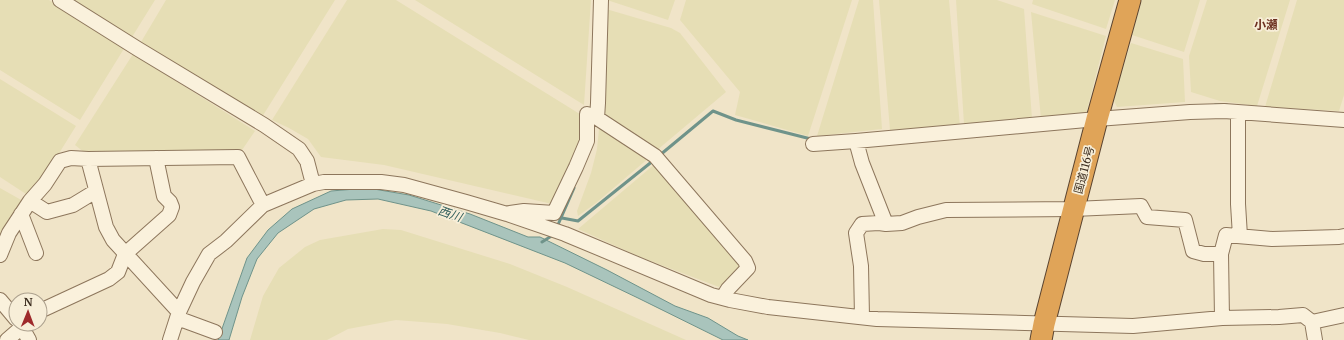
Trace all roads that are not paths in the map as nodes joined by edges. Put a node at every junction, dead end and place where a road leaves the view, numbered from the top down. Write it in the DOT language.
graph roads {
  1 [pos="60,0"];
  2 [pos="601,0"];
  3 [pos="1130,0"];
  4 [pos="1238,113"];
  5 [pos="597,118"];
  6 [pos="1097,119"];
  7 [pos="1344,120"];
  8 [pos="856,141"];
  9 [pos="813,144"];
  10 [pos="156,158"];
  11 [pos="88,159"];
  12 [pos="313,184"];
  13 [pos="96,191"];
  14 [pos="30,201"];
  15 [pos="263,205"];
  16 [pos="1074,209"];
  17 [pos="21,214"];
  18 [pos="507,214"];
  19 [pos="886,224"];
  20 [pos="1240,236"];
  21 [pos="1344,236"];
  22 [pos="36,253"];
  23 [pos="126,254"];
  24 [pos="1221,254"];
  25 [pos="0,255"];
  26 [pos="723,297"];
  27 [pos="0,300"];
  28 [pos="48,307"];
  29 [pos="8,310"];
  30 [pos="178,315"];
  31 [pos="1344,315"];
  32 [pos="862,317"];
  33 [pos="1222,318"];
  34 [pos="1312,322"];
  35 [pos="215,332"];
  36 [pos="1042,332"];
  37 [pos="170,340"];
  38 [pos="1315,340"];
  1 -- 12 [label="street"];
  2 -- 5 [label="street"];
  3 -- 6 [label="highway, 国道116号"];
  4 -- 6 [label="street"];
  4 -- 7 [label="street"];
  4 -- 20 [label="street"];
  5 -- 18 [label="street"];
  5 -- 26 [label="street"];
  6 -- 8 [label="street"];
  6 -- 16 [label="highway, 国道116号"];
  8 -- 9 [label="street"];
  8 -- 19 [label="street"];
  10 -- 11 [label="street"];
  10 -- 15 [label="street"];
  10 -- 23 [label="street"];
  11 -- 13 [label="street"];
  11 -- 14 [label="street"];
  12 -- 15 [label="street"];
  12 -- 18 [label="street"];
  13 -- 14 [label="street"];
  13 -- 23 [label="street"];
  14 -- 17 [label="street"];
  15 -- 30 [label="street"];
  16 -- 19 [label="street"];
  16 -- 24 [label="street"];
  16 -- 36 [label="highway, 国道116号"];
  17 -- 22 [label="street"];
  17 -- 25 [label="street"];
  18 -- 26 [label="street"];
  19 -- 32 [label="street"];
  20 -- 21 [label="street"];
  20 -- 24 [label="street"];
  23 -- 28 [label="street"];
  23 -- 30 [label="street"];
  24 -- 33 [label="street"];
  26 -- 32 [label="street"];
  27 -- 29 [label="street"];
  30 -- 35 [label="street"];
  30 -- 37 [label="street"];
  31 -- 34 [label="street"];
  32 -- 36 [label="street"];
  33 -- 34 [label="street"];
  33 -- 36 [label="street"];
  34 -- 38 [label="street"];
}
